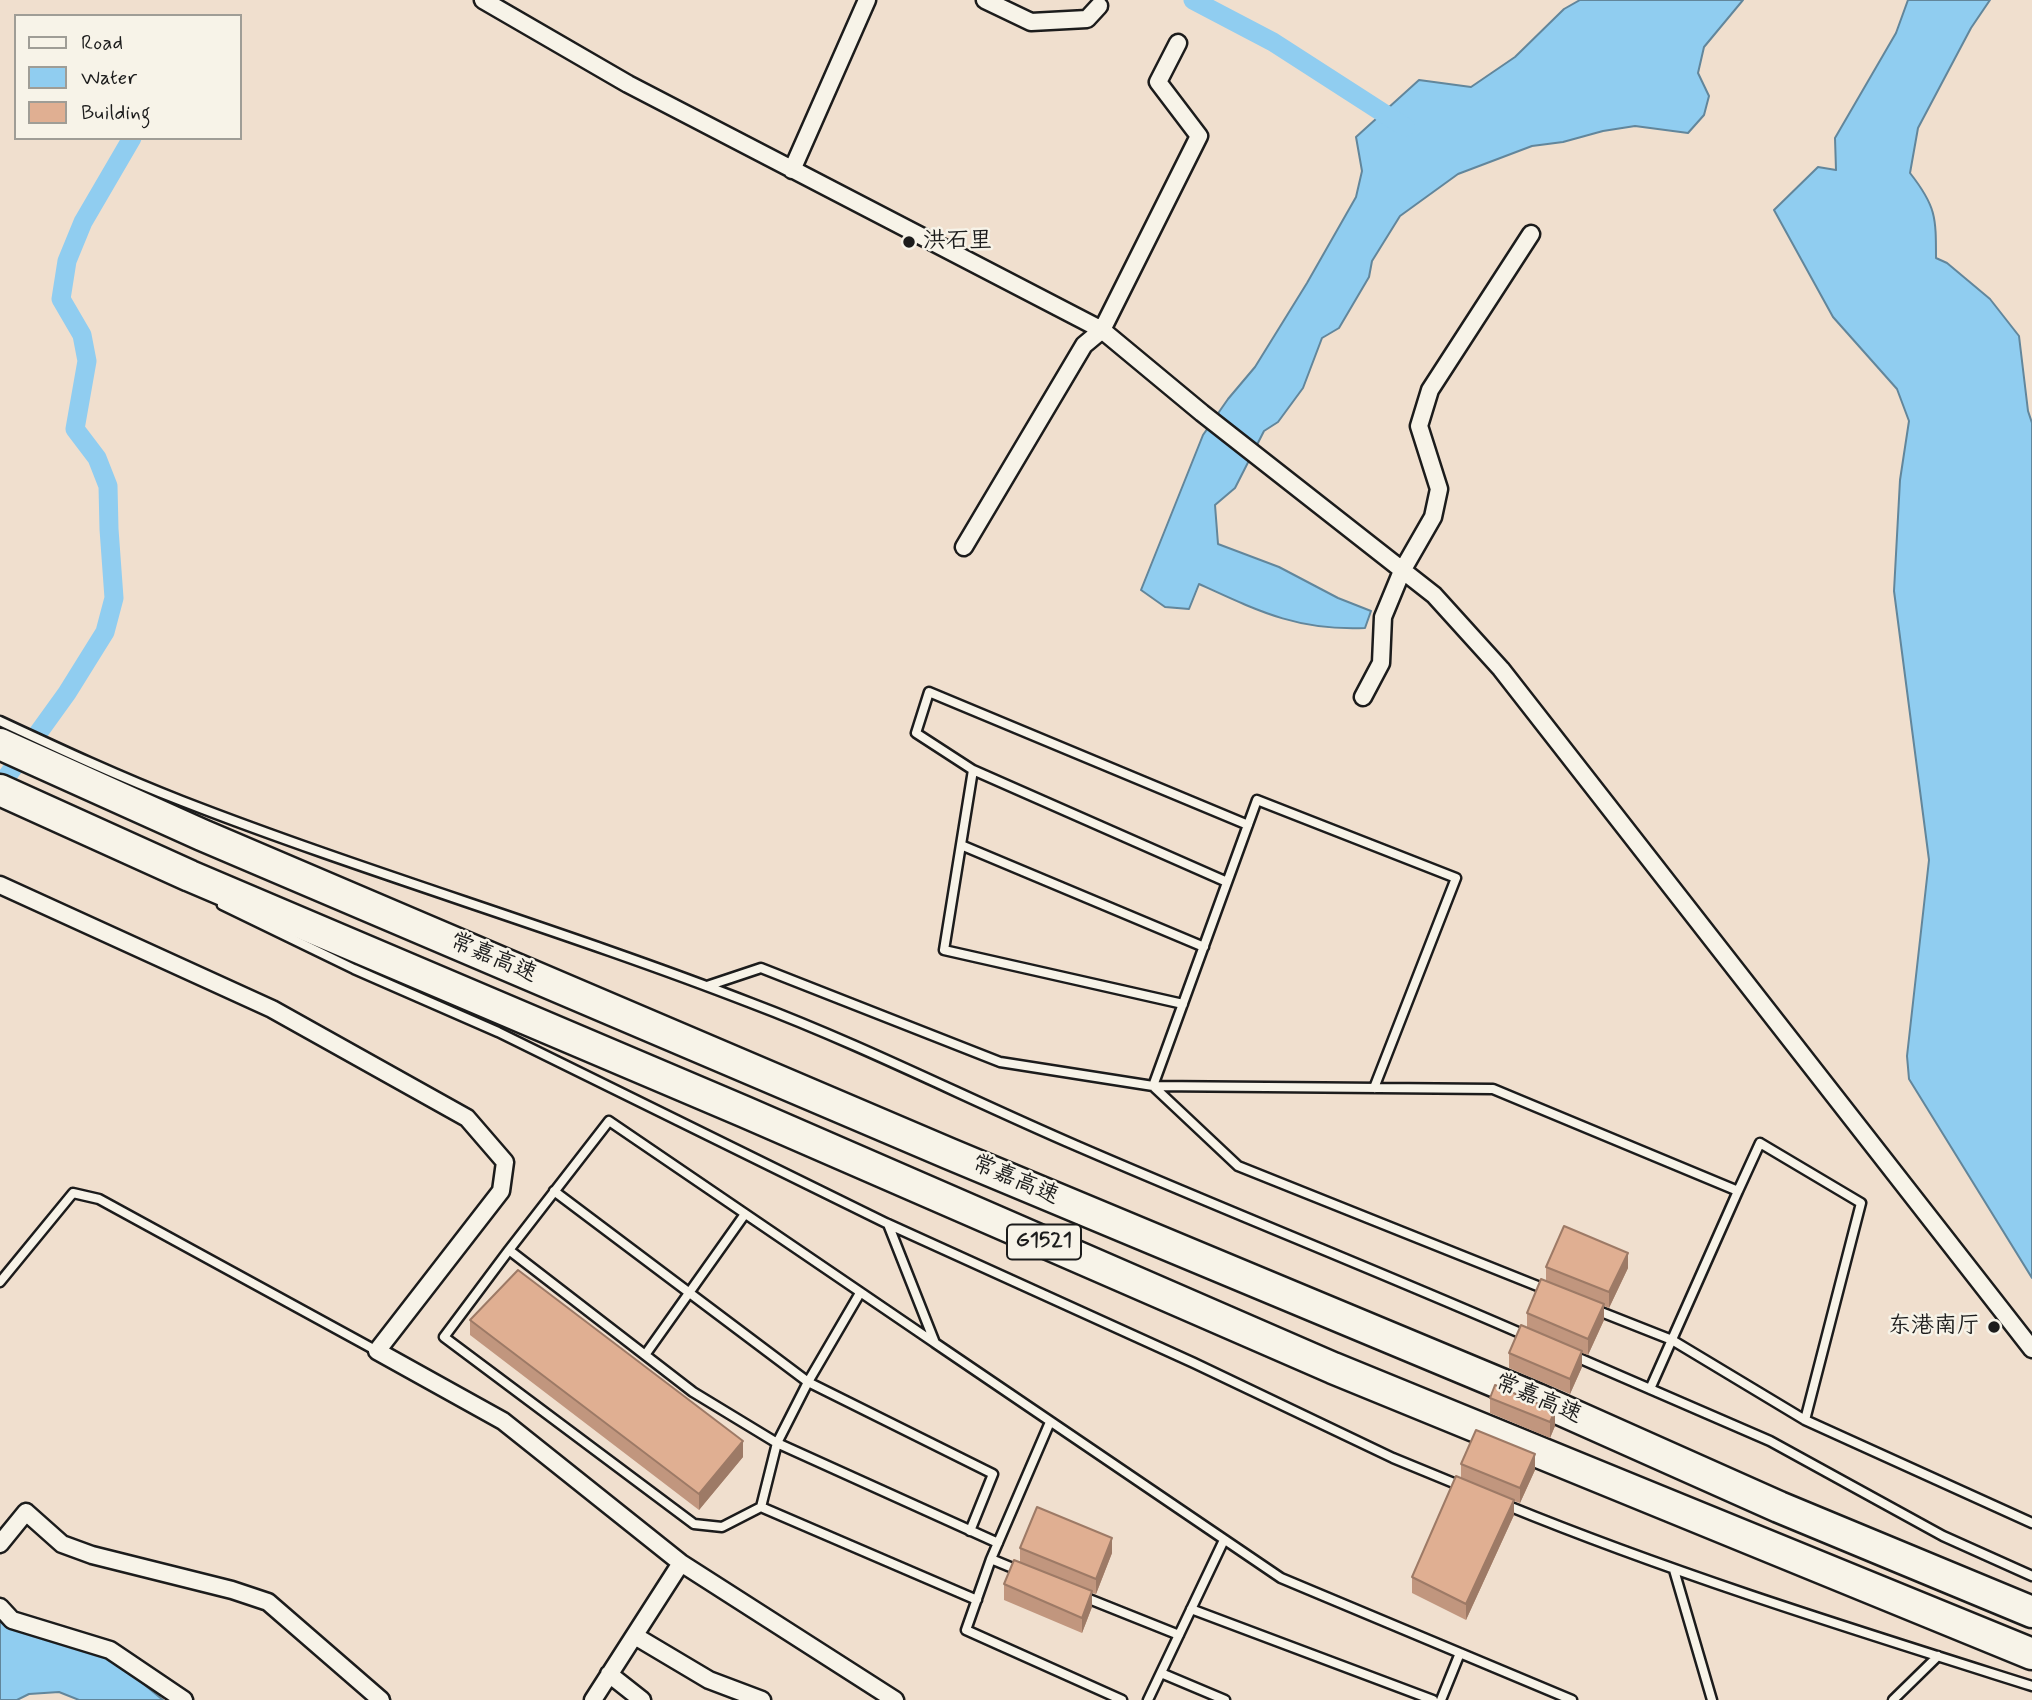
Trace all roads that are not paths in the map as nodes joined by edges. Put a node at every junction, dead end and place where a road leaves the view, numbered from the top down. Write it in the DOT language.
graph roads {
  1 [pos="484,0"];
  2 [pos="867,0"];
  3 [pos="985,0"];
  4 [pos="1100,6"];
  5 [pos="1178,44"];
  6 [pos="792,170"];
  7 [pos="1531,234"];
  8 [pos="1102,330"];
  9 [pos="964,547"];
  10 [pos="1402,572"];
  11 [pos="1363,696"];
  12 [pos="0,721"];
  13 [pos="0,744"];
  14 [pos="75,766"];
  15 [pos="973,770"];
  16 [pos="0,790"];
  17 [pos="60,818"];
  18 [pos="1248,825"];
  19 [pos="961,845"];
  20 [pos="142,864"];
  21 [pos="1227,882"];
  22 [pos="0,885"];
  23 [pos="215,902"];
  24 [pos="1204,947"];
  25 [pos="707,986"];
  26 [pos="1183,1004"];
  27 [pos="1153,1086"];
  28 [pos="1374,1088"];
  29 [pos="555,1191"];
  30 [pos="1738,1191"];
  31 [pos="745,1214"];
  32 [pos="888,1224"];
  33 [pos="509,1250"];
  34 [pos="0,1282"];
  35 [pos="860,1293"];
  36 [pos="1557,1294"];
  37 [pos="1582,1304"];
  38 [pos="1536,1340"];
  39 [pos="1672,1340"];
  40 [pos="935,1343"];
  41 [pos="2032,1349"];
  42 [pos="377,1351"];
  43 [pos="1561,1351"];
  44 [pos="645,1355"];
  45 [pos="808,1382"];
  46 [pos="1650,1389"];
  47 [pos="1805,1420"];
  48 [pos="1050,1422"];
  49 [pos="777,1443"];
  50 [pos="1467,1489"];
  51 [pos="1492,1499"];
  52 [pos="761,1507"];
  53 [pos="2032,1522"];
  54 [pos="970,1531"];
  55 [pos="1224,1540"];
  56 [pos="998,1543"];
  57 [pos="0,1544"];
  58 [pos="991,1559"];
  59 [pos="681,1563"];
  60 [pos="1674,1570"];
  61 [pos="1028,1574"];
  62 [pos="2032,1576"];
  63 [pos="1079,1594"];
  64 [pos="977,1601"];
  65 [pos="0,1607"];
  66 [pos="1191,1609"];
  67 [pos="2032,1612"];
  68 [pos="1179,1635"];
  69 [pos="635,1636"];
  70 [pos="1460,1653"];
  71 [pos="2032,1654"];
  72 [pos="1938,1656"];
  73 [pos="1161,1673"];
  74 [pos="610,1674"];
  75 [pos="2032,1686"];
  76 [pos="184,1700"];
  77 [pos="381,1700"];
  78 [pos="593,1700"];
  79 [pos="642,1700"];
  80 [pos="762,1700"];
  81 [pos="895,1700"];
  82 [pos="1122,1700"];
  83 [pos="1148,1700"];
  84 [pos="1225,1700"];
  85 [pos="1433,1700"];
  86 [pos="1441,1700"];
  87 [pos="1572,1700"];
  88 [pos="1712,1700"];
  89 [pos="1893,1700"];
  1 -- 6 [label="street"];
  2 -- 6 [label="street"];
  3 -- 4 [label="street"];
  5 -- 8 [label="street"];
  6 -- 8 [label="street"];
  7 -- 10 [label="street"];
  8 -- 9 [label="street"];
  8 -- 10 [label="street"];
  10 -- 11 [label="street"];
  10 -- 41 [label="street"];
  12 -- 14 [label="lane"];
  13 -- 14 [label="highway, 常嘉高速 / G1521"];
  14 -- 25 [label="lane"];
  14 -- 67 [label="highway, 常嘉高速 / G1521"];
  15 -- 18 [label="lane"];
  15 -- 19 [label="lane"];
  15 -- 21 [label="lane"];
  16 -- 17 [label="highway, 常嘉高速 / G1521"];
  17 -- 20 [label="lane"];
  17 -- 71 [label="highway, 常嘉高速 / G1521"];
  18 -- 21 [label="lane"];
  18 -- 28 [label="lane"];
  19 -- 24 [label="lane"];
  19 -- 26 [label="lane"];
  21 -- 24 [label="lane"];
  22 -- 42 [label="street"];
  23 -- 32 [label="lane"];
  24 -- 26 [label="lane"];
  25 -- 27 [label="lane"];
  25 -- 38 [label="lane"];
  26 -- 27 [label="lane"];
  27 -- 28 [label="lane"];
  27 -- 36 [label="lane"];
  28 -- 30 [label="lane"];
  29 -- 31 [label="lane"];
  29 -- 33 [label="lane"];
  29 -- 45 [label="lane"];
  30 -- 39 [label="lane"];
  30 -- 47 [label="lane"];
  31 -- 35 [label="lane"];
  31 -- 44 [label="lane"];
  32 -- 40 [label="lane"];
  32 -- 50 [label="lane"];
  33 -- 44 [label="lane"];
  33 -- 52 [label="lane"];
  34 -- 42 [label="lane"];
  35 -- 40 [label="lane"];
  35 -- 45 [label="lane"];
  37 -- 39 [label="lane"];
  39 -- 46 [label="lane"];
  39 -- 47 [label="lane"];
  40 -- 48 [label="lane"];
  42 -- 59 [label="street"];
  43 -- 46 [label="lane"];
  44 -- 49 [label="lane"];
  45 -- 49 [label="lane"];
  45 -- 54 [label="lane"];
  46 -- 62 [label="lane"];
  47 -- 53 [label="lane"];
  48 -- 55 [label="lane"];
  48 -- 56 [label="lane"];
  49 -- 52 [label="lane"];
  49 -- 54 [label="lane"];
  51 -- 60 [label="lane"];
  52 -- 64 [label="lane"];
  54 -- 56 [label="lane"];
  55 -- 66 [label="lane"];
  55 -- 70 [label="lane"];
  56 -- 58 [label="lane"];
  57 -- 77 [label="street"];
  58 -- 61 [label="lane"];
  58 -- 64 [label="lane"];
  59 -- 69 [label="street"];
  59 -- 81 [label="street"];
  60 -- 72 [label="lane"];
  60 -- 88 [label="lane"];
  63 -- 68 [label="lane"];
  64 -- 82 [label="lane"];
  65 -- 76 [label="street"];
  66 -- 68 [label="lane"];
  66 -- 85 [label="lane"];
  68 -- 73 [label="lane"];
  69 -- 74 [label="street"];
  69 -- 80 [label="street"];
  70 -- 86 [label="lane"];
  70 -- 87 [label="lane"];
  72 -- 75 [label="lane"];
  72 -- 89 [label="lane"];
  73 -- 83 [label="lane"];
  73 -- 84 [label="lane"];
  74 -- 78 [label="street"];
  74 -- 79 [label="street"];
}
